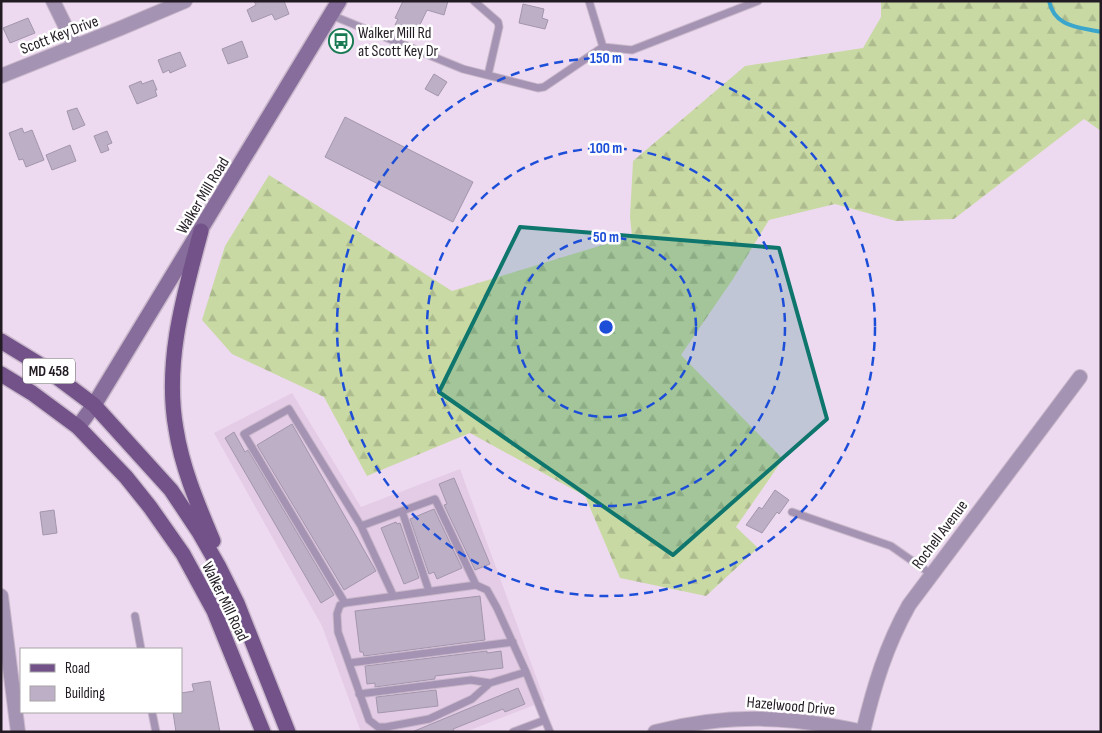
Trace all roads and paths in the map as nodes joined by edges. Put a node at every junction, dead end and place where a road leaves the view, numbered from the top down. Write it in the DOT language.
graph roads {
  1 [pos="53,1"];
  2 [pos="185,1"];
  3 [pos="338,1"];
  4 [pos="474,1"];
  5 [pos="589,1"];
  6 [pos="758,1"];
  7 [pos="331,15"];
  8 [pos="75,46"];
  9 [pos="603,47"];
  10 [pos="1,76"];
  11 [pos="488,76"];
  12 [pos="201,231"];
  13 [pos="1,341"];
  14 [pos="1,374"];
  15 [pos="1080,377"];
  16 [pos="94,405"];
  17 [pos="78,427"];
  18 [pos="402,511"];
  19 [pos="792,512"];
  20 [pos="362,526"];
  21 [pos="931,574"];
  22 [pos="476,585"];
  23 [pos="428,591"];
  24 [pos="393,595"];
  25 [pos="1,596"];
  26 [pos="237,603"];
  27 [pos="345,603"];
  28 [pos="135,616"];
  29 [pos="513,642"];
  30 [pos="141,648"];
  31 [pos="349,663"];
  32 [pos="526,672"];
  33 [pos="490,683"];
  34 [pos="360,694"];
  35 [pos="152,713"];
  36 [pos="545,720"];
  37 [pos="18,732"];
  38 [pos="156,732"];
  39 [pos="263,732"];
  40 [pos="288,732"];
  41 [pos="513,732"];
  42 [pos="550,732"];
  43 [pos="655,732"];
  44 [pos="864,732"];
  1 -- 8 [label="street"];
  2 -- 8 [label="street, Scott Key Drive"];
  3 -- 7 [label="street, Walker Mill Road"];
  4 -- 11 [label="lane"];
  5 -- 9 [label="lane"];
  6 -- 9 [label="lane"];
  7 -- 11 [label="lane"];
  7 -- 12 [label="street, Walker Mill Road"];
  8 -- 10 [label="street, Scott Key Drive"];
  9 -- 11 [label="lane"];
  12 -- 16 [label="street, Walker Mill Road"];
  12 -- 26 [label="main road"];
  13 -- 16 [label="main road, MD 458"];
  14 -- 17 [label="main road, MD 458"];
  15 -- 21 [label="street, Rochell Avenue"];
  16 -- 17 [label="street, Walker Mill Road"];
  16 -- 26 [label="main road, Walker Mill Road"];
  17 -- 39 [label="main road, Walker Mill Road"];
  18 -- 20 [label="lane"];
  18 -- 22 [label="lane"];
  18 -- 23 [label="lane"];
  19 -- 21 [label="lane"];
  20 -- 24 [label="lane"];
  20 -- 27 [label="lane"];
  21 -- 44 [label="street, Rochell Avenue"];
  22 -- 23 [label="lane"];
  22 -- 29 [label="lane"];
  23 -- 24 [label="lane"];
  24 -- 27 [label="lane"];
  25 -- 37 [label="street"];
  26 -- 40 [label="main road, Walker Mill Road"];
  27 -- 31 [label="lane"];
  28 -- 30 [label="lane"];
  29 -- 31 [label="lane"];
  29 -- 32 [label="lane"];
  31 -- 34 [label="lane"];
  32 -- 33 [label="lane"];
  32 -- 36 [label="lane"];
  33 -- 34 [label="lane"];
  33 -- 34 [label="lane"];
  35 -- 38 [label="lane"];
  36 -- 41 [label="lane"];
  36 -- 42 [label="lane"];
  43 -- 44 [label="street, Hazelwood Drive"];
}
